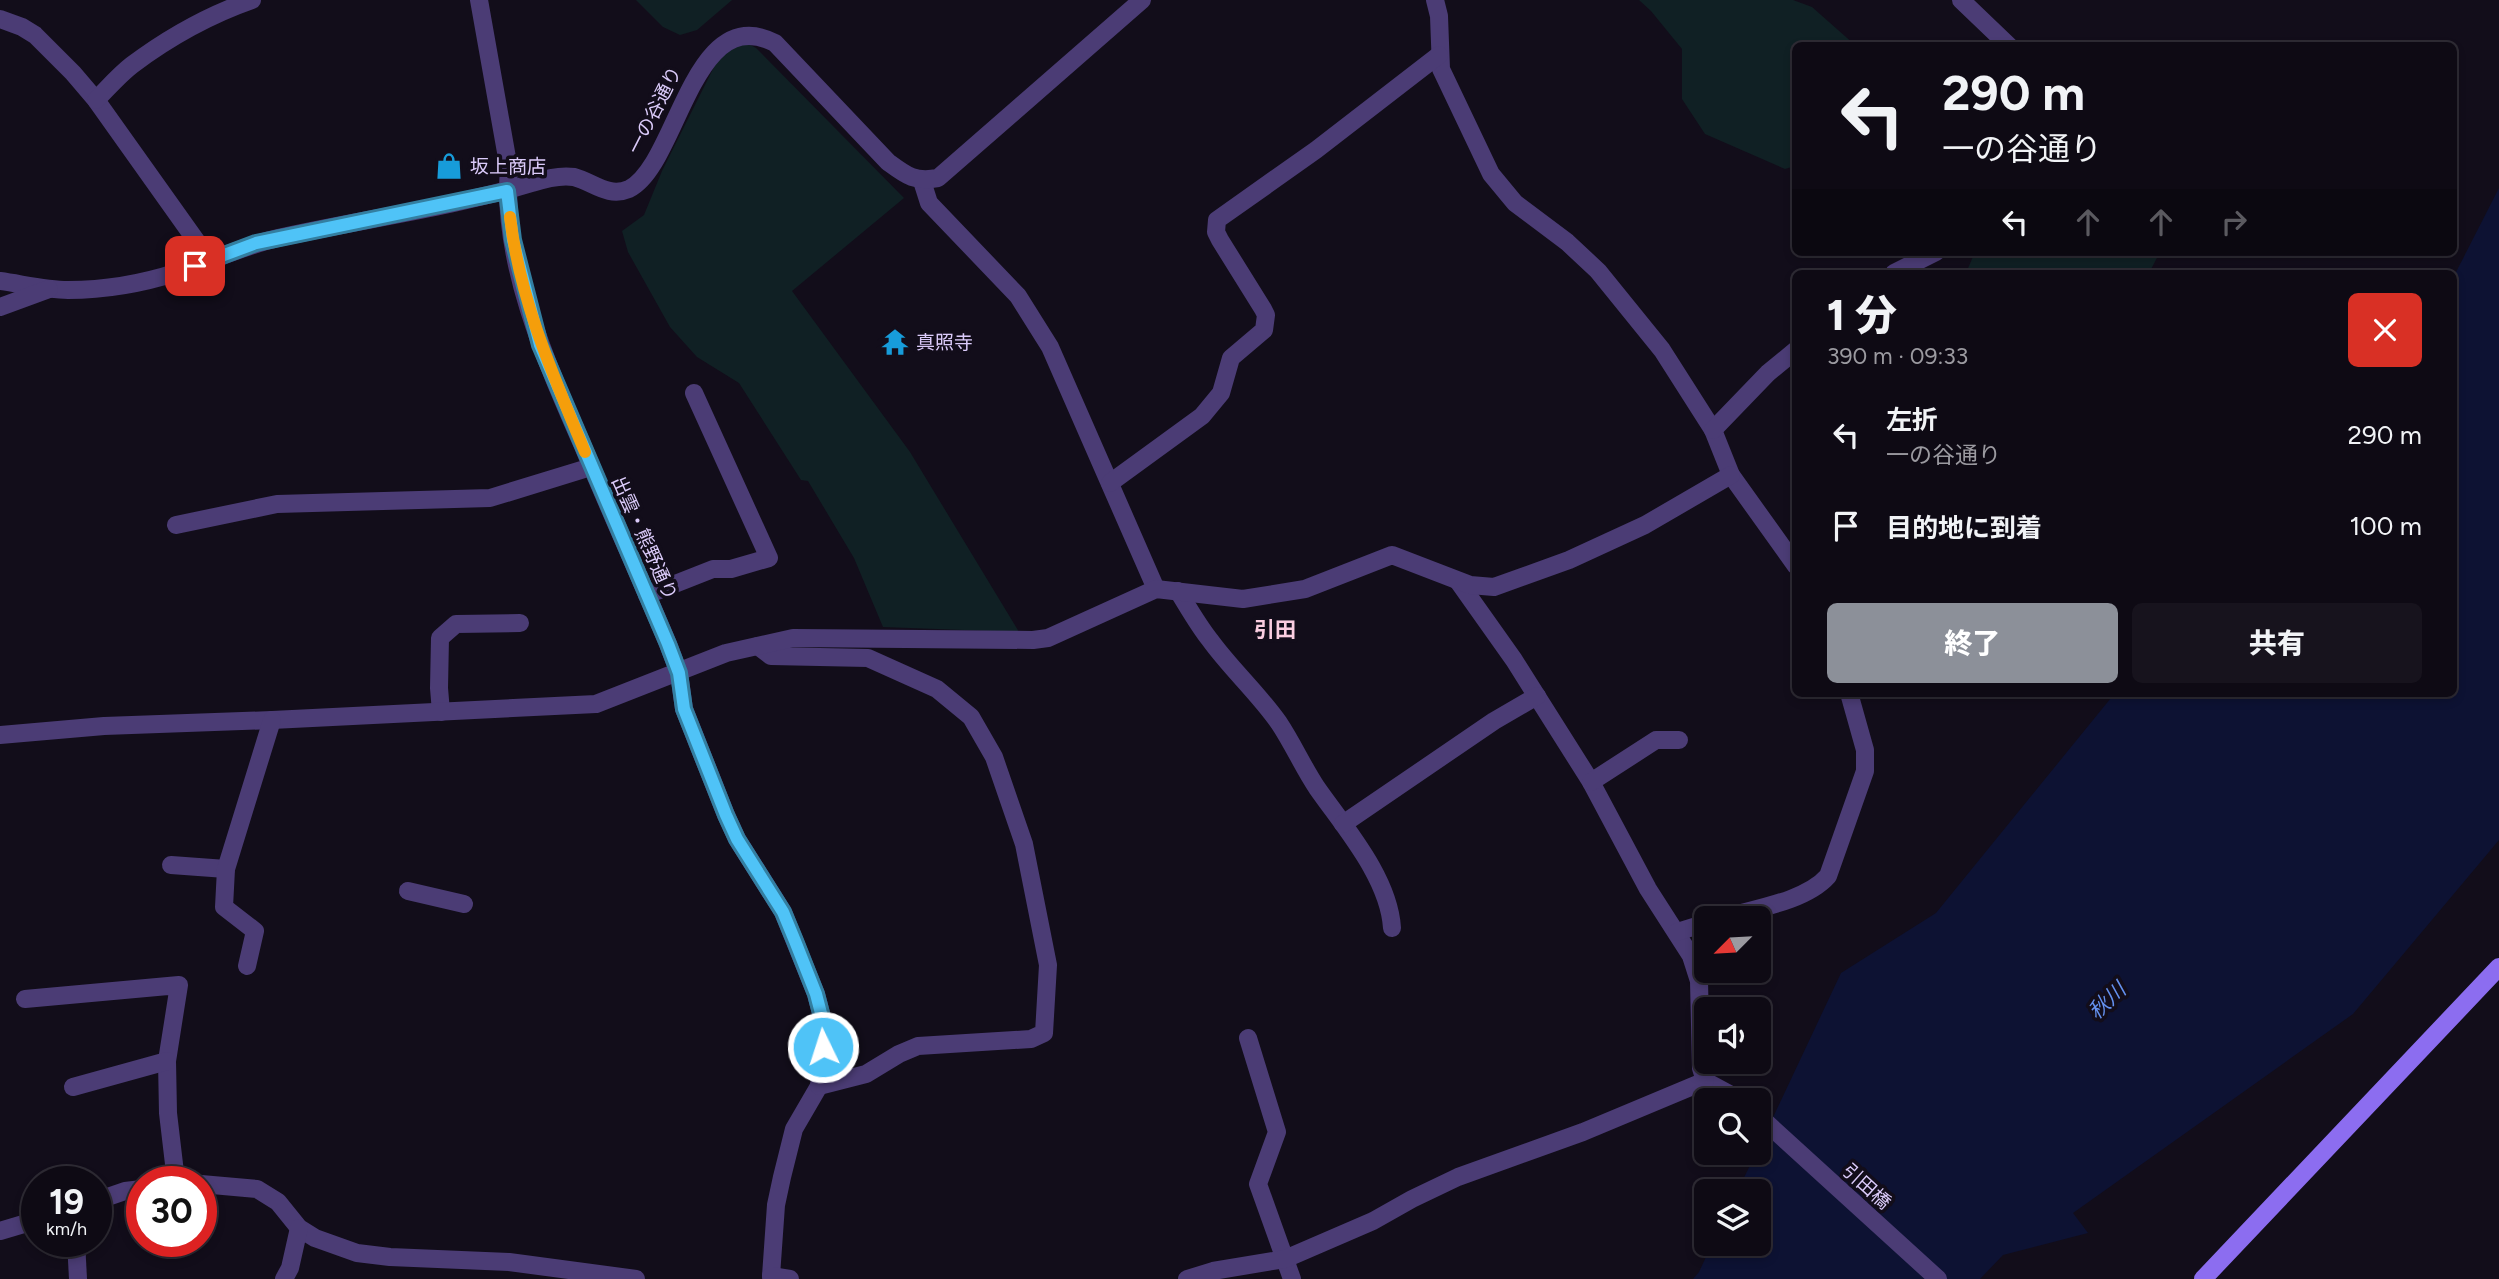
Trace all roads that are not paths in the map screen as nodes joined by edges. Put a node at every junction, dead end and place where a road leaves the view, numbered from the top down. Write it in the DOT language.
graph roads {
  1 [pos="252,0"];
  2 [pos="479,0"];
  3 [pos="1142,0"];
  4 [pos="1435,0"];
  5 [pos="1961,0"];
  6 [pos="0,19"];
  7 [pos="2005,42"];
  8 [pos="1439,55"];
  9 [pos="96,100"];
  10 [pos="922,181"];
  11 [pos="507,191"];
  12 [pos="1928,256"];
  13 [pos="208,260"];
  14 [pos="1900,270"];
  15 [pos="0,281"];
  16 [pos="50,288"];
  17 [pos="0,307"];
  18 [pos="1792,353"];
  19 [pos="694,393"];
  20 [pos="1713,430"];
  21 [pos="591,467"];
  22 [pos="1731,475"];
  23 [pos="1111,483"];
  24 [pos="176,525"];
  25 [pos="1792,560"];
  26 [pos="1458,581"];
  27 [pos="1156,589"];
  28 [pos="1178,591"];
  29 [pos="647,595"];
  30 [pos="520,623"];
  31 [pos="758,646"];
  32 [pos="679,673"];
  33 [pos="1537,696"];
  34 [pos="1850,697"];
  35 [pos="441,712"];
  36 [pos="272,720"];
  37 [pos="0,735"];
  38 [pos="1679,740"];
  39 [pos="1591,782"];
  40 [pos="1343,824"];
  41 [pos="171,865"];
  42 [pos="226,869"];
  43 [pos="408,891"];
  44 [pos="464,904"];
  45 [pos="1762,906"];
  46 [pos="1694,927"];
  47 [pos="1392,928"];
  48 [pos="1677,932"];
  49 [pos="247,966"];
  50 [pos="2499,967"];
  51 [pos="25,999"];
  52 [pos="1248,1038"];
  53 [pos="167,1060"];
  54 [pos="1705,1081"];
  55 [pos="818,1086"];
  56 [pos="74,1087"];
  57 [pos="1718,1088"];
  58 [pos="1771,1127"];
  59 [pos="174,1166"];
  60 [pos="217,1185"];
  61 [pos="21,1225"];
  62 [pos="299,1228"];
  63 [pos="0,1231"];
  64 [pos="77,1257"];
  65 [pos="1285,1259"];
  66 [pos="769,1278"];
  67 [pos="78,1279"];
  68 [pos="284,1279"];
  69 [pos="636,1279"];
  70 [pos="790,1279"];
  71 [pos="1187,1279"];
  72 [pos="1292,1279"];
  73 [pos="1938,1279"];
  74 [pos="2203,1279"];
  1 -- 9 [label="street"];
  2 -- 11 [label="street, 出雲・熊野通り"];
  3 -- 10 [label="street"];
  4 -- 8 [label="street"];
  5 -- 7 [label="street"];
  6 -- 9 [label="street"];
  8 -- 20 [label="street"];
  8 -- 23 [label="street"];
  9 -- 13 [label="street"];
  10 -- 11 [label="street, 一の谷通り"];
  10 -- 23 [label="street"];
  11 -- 13 [label="street, 一の谷通り"];
  11 -- 21 [label="street, 出雲・熊野通り"];
  12 -- 14 [label="street"];
  13 -- 16 [label="street, 一の谷通り"];
  15 -- 16 [label="street, 一の谷通り"];
  16 -- 17 [label="street"];
  18 -- 20 [label="street"];
  19 -- 29 [label="street"];
  20 -- 22 [label="street"];
  21 -- 24 [label="street"];
  21 -- 29 [label="street, 出雲・熊野通り"];
  22 -- 25 [label="street"];
  22 -- 26 [label="street"];
  23 -- 27 [label="street"];
  26 -- 28 [label="street"];
  26 -- 33 [label="street"];
  27 -- 28 [label="street"];
  27 -- 31 [label="street"];
  28 -- 40 [label="street"];
  29 -- 32 [label="street, 出雲・熊野通り"];
  30 -- 35 [label="street"];
  31 -- 32 [label="street"];
  31 -- 55 [label="street"];
  32 -- 35 [label="street"];
  32 -- 55 [label="street, 出雲・熊野通り"];
  33 -- 39 [label="street"];
  33 -- 40 [label="street"];
  34 -- 45 [label="street"];
  35 -- 36 [label="street"];
  36 -- 37 [label="street"];
  36 -- 42 [label="street"];
  38 -- 39 [label="street"];
  39 -- 48 [label="street"];
  40 -- 47 [label="street"];
  41 -- 42 [label="street"];
  42 -- 49 [label="street"];
  43 -- 44 [label="street"];
  46 -- 48 [label="street"];
  48 -- 54 [label="street"];
  50 -- 74 [label="street"];
  51 -- 53 [label="street"];
  52 -- 65 [label="street"];
  53 -- 56 [label="street"];
  53 -- 59 [label="street"];
  54 -- 57 [label="street"];
  54 -- 65 [label="street"];
  55 -- 66 [label="street, 出雲・熊野通り"];
  58 -- 73 [label="street, 引田橋"];
  60 -- 62 [label="street"];
  61 -- 63 [label="street"];
  62 -- 68 [label="street"];
  62 -- 69 [label="street"];
  64 -- 67 [label="street"];
  65 -- 71 [label="street"];
  65 -- 72 [label="street"];
  66 -- 70 [label="street"];
}
